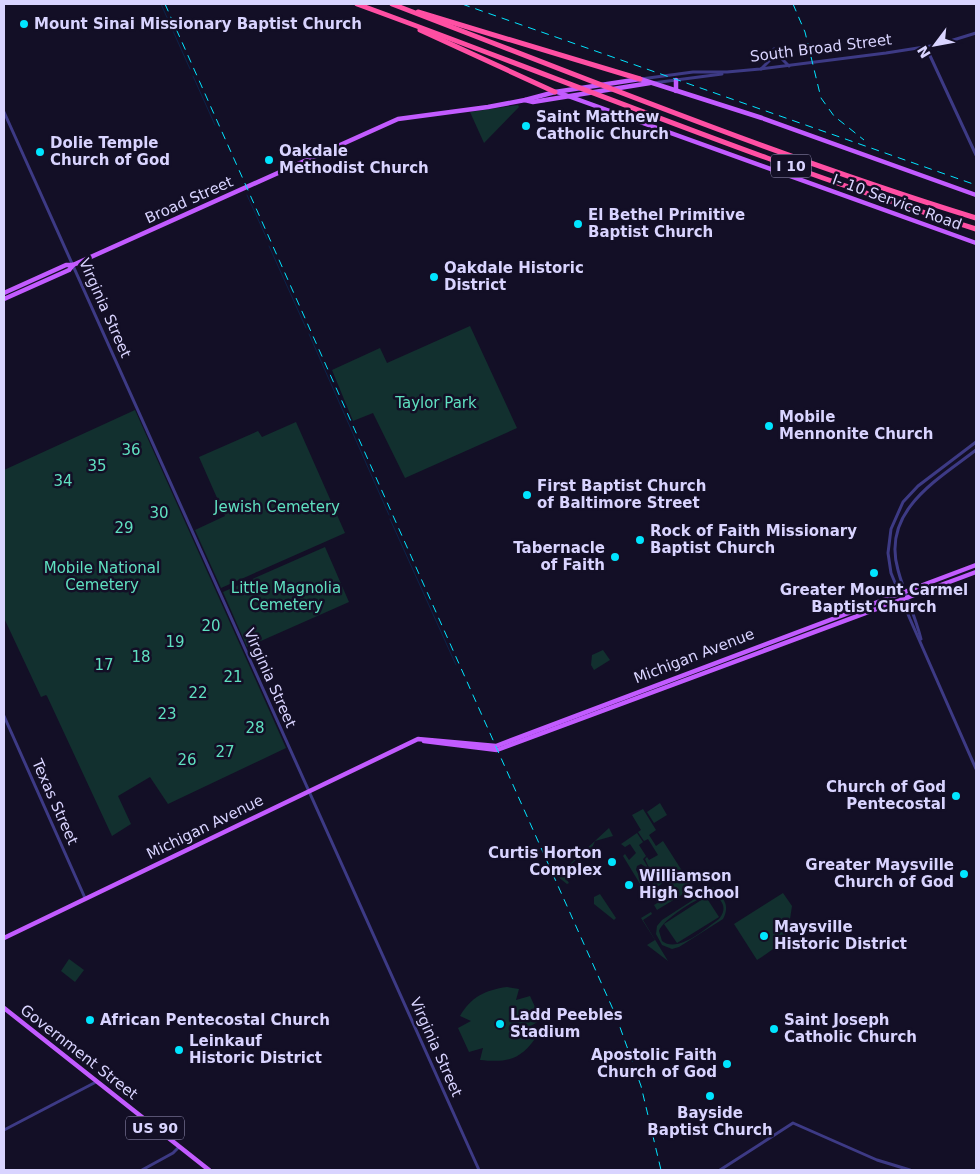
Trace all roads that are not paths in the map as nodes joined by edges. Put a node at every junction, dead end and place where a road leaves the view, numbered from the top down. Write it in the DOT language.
graph roads {
  1 [pos="357,4"];
  2 [pos="392,4"];
  3 [pos="411,11"];
  4 [pos="406,22"];
  5 [pos="976,33"];
  6 [pos="926,47"];
  7 [pos="789,66"];
  8 [pos="760,69"];
  9 [pos="727,72"];
  10 [pos="640,79"];
  11 [pos="676,80"];
  12 [pos="652,83"];
  13 [pos="676,91"];
  14 [pos="555,92"];
  15 [pos="566,96"];
  16 [pos="525,100"];
  17 [pos="4,112"];
  18 [pos="384,126"];
  19 [pos="976,155"];
  20 [pos="976,195"];
  21 [pos="976,218"];
  22 [pos="976,229"];
  23 [pos="976,244"];
  24 [pos="73,265"];
  25 [pos="4,293"];
  26 [pos="4,300"];
  27 [pos="976,442"];
  28 [pos="976,450"];
  29 [pos="976,565"];
  30 [pos="976,572"];
  31 [pos="905,591"];
  32 [pos="899,593"];
  33 [pos="907,597"];
  34 [pos="902,599"];
  35 [pos="851,611"];
  36 [pos="853,618"];
  37 [pos="924,649"];
  38 [pos="4,716"];
  39 [pos="418,739"];
  40 [pos="976,769"];
  41 [pos="308,791"];
  42 [pos="85,898"];
  43 [pos="4,938"];
  44 [pos="4,1008"];
  45 [pos="96,1082"];
  46 [pos="4,1130"];
  47 [pos="179,1147"];
  48 [pos="142,1170"];
  49 [pos="209,1170"];
  50 [pos="479,1170"];
  51 [pos="720,1170"];
  52 [pos="910,1170"];
  1 -- 4 [label="highway, I 10"];
  2 -- 3 [label="highway, I 10"];
  3 -- 10 [label="highway"];
  3 -- 21 [label="highway, I 10"];
  4 -- 14 [label="highway"];
  4 -- 22 [label="highway, I 10"];
  5 -- 6 [label="street, South Broad Street"];
  6 -- 7 [label="street, South Broad Street"];
  6 -- 19 [label="street"];
  7 -- 8 [label="street, South Broad Street"];
  7 -- 8 [label="street"];
  8 -- 9 [label="street, South Broad Street"];
  9 -- 10 [label="street, South Broad Street"];
  9 -- 11 [label="street, South Broad Street"];
  10 -- 12 [label="main road"];
  10 -- 14 [label="main road, South Broad Street"];
  11 -- 12 [label="street, South Broad Street"];
  11 -- 13 [label="main road"];
  12 -- 13 [label="main road"];
  12 -- 15 [label="main road, South Broad Street"];
  13 -- 20 [label="main road"];
  14 -- 15 [label="main road, I- 10 Service Road"];
  14 -- 16 [label="main road, South Broad Street"];
  15 -- 16 [label="main road, South Broad Street"];
  15 -- 23 [label="main road, I- 10 Service Road"];
  16 -- 18 [label="main road, South Broad Street"];
  17 -- 24 [label="street, Virginia Street"];
  18 -- 24 [label="main road, Broad Street"];
  24 -- 25 [label="main road, Broad Street"];
  24 -- 26 [label="main road"];
  24 -- 41 [label="street, Virginia Street"];
  27 -- 32 [label="street"];
  28 -- 31 [label="street"];
  29 -- 31 [label="main road, Michigan Avenue"];
  30 -- 33 [label="main road, Michigan Avenue"];
  31 -- 32 [label="main road, Michigan Avenue"];
  31 -- 33 [label="street"];
  32 -- 34 [label="street"];
  32 -- 35 [label="main road, Michigan Avenue"];
  33 -- 34 [label="main road, Michigan Avenue"];
  33 -- 37 [label="street"];
  34 -- 36 [label="main road, Michigan Avenue"];
  34 -- 37 [label="street"];
  35 -- 36 [label="main road"];
  35 -- 39 [label="main road, Michigan Avenue"];
  36 -- 39 [label="main road, Michigan Avenue"];
  37 -- 40 [label="street"];
  38 -- 42 [label="street, Texas Street"];
  39 -- 41 [label="main road, Michigan Avenue"];
  41 -- 42 [label="main road, Michigan Avenue"];
  41 -- 50 [label="street, Virginia Street"];
  42 -- 43 [label="main road, Michigan Avenue"];
  44 -- 45 [label="main road, Government Street / US 90"];
  45 -- 46 [label="street"];
  45 -- 47 [label="main road, Government Street / US 90"];
  47 -- 48 [label="street"];
  47 -- 49 [label="main road, Government Street / US 90"];
  51 -- 52 [label="street"];
}
